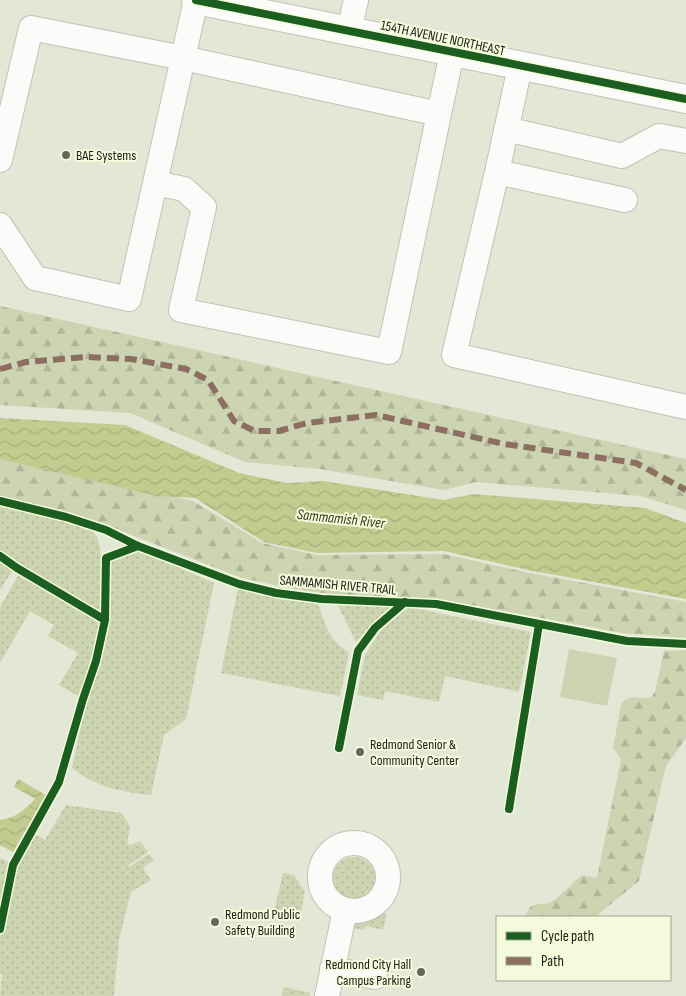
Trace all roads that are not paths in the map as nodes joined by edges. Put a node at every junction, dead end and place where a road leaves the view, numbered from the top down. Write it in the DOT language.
graph roads {
  1 [pos="196,0"];
  2 [pos="356,0"];
  3 [pos="349,31"];
  4 [pos="452,53"];
  5 [pos="183,58"];
  6 [pos="520,67"];
  7 [pos="686,99"];
  8 [pos="439,114"];
  9 [pos="506,129"];
  10 [pos="686,141"];
  11 [pos="0,160"];
  12 [pos="497,172"];
  13 [pos="155,183"];
  14 [pos="625,200"];
  15 [pos="0,225"];
  16 [pos="686,406"];
  17 [pos="345,910"];
  18 [pos="332,969"];
  19 [pos="374,977"];
  20 [pos="327,996"];
  1 -- 3 [label="main road, 154TH AVENUE NORTHEAST"];
  1 -- 5 [label="lane"];
  2 -- 3 [label="lane"];
  3 -- 4 [label="main road, 154TH AVENUE NORTHEAST"];
  4 -- 6 [label="main road, 154TH AVENUE NORTHEAST"];
  4 -- 8 [label="lane"];
  5 -- 8 [label="lane"];
  5 -- 11 [label="lane"];
  5 -- 13 [label="lane"];
  6 -- 7 [label="main road, 154TH AVENUE NORTHEAST"];
  6 -- 9 [label="lane"];
  8 -- 13 [label="lane"];
  9 -- 10 [label="lane"];
  9 -- 12 [label="lane"];
  12 -- 14 [label="lane"];
  12 -- 16 [label="lane"];
  13 -- 15 [label="lane"];
  17 -- 18 [label="lane"];
  18 -- 19 [label="lane"];
  18 -- 20 [label="lane"];
}
